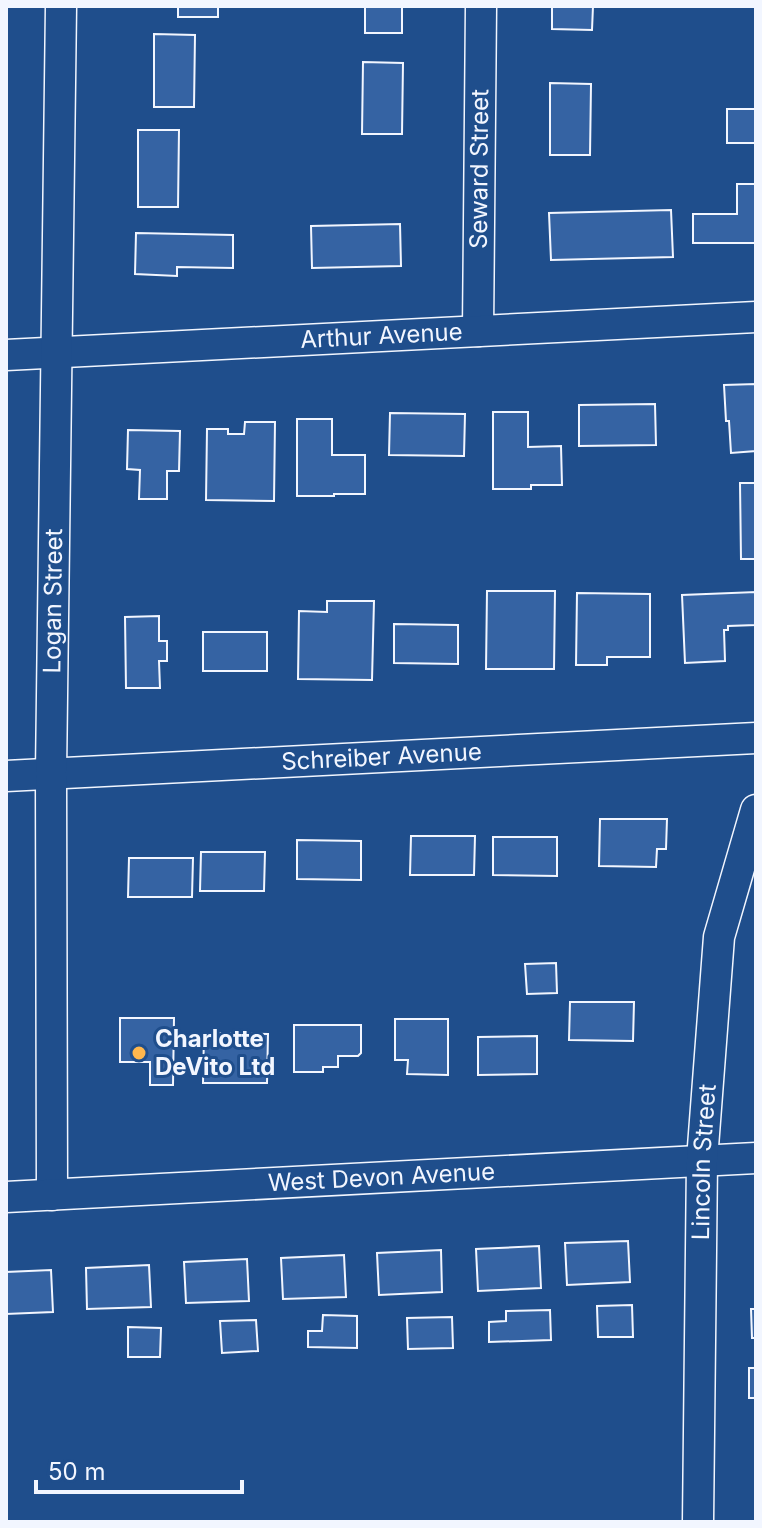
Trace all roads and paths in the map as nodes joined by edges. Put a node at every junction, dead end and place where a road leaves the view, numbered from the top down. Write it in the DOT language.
graph roads {
  1 [pos="61,6"];
  2 [pos="481,6"];
  3 [pos="756,317"];
  4 [pos="478,331"];
  5 [pos="57,352"];
  6 [pos="6,355"];
  7 [pos="756,738"];
  8 [pos="51,773"];
  9 [pos="6,776"];
  10 [pos="756,810"];
  11 [pos="756,1158"];
  12 [pos="702,1160"];
  13 [pos="52,1195"];
  14 [pos="6,1197"];
  15 [pos="698,1522"];
  1 -- 5 [label="street, Logan Street"];
  2 -- 4 [label="street, Seward Street"];
  3 -- 4 [label="street, Arthur Avenue"];
  4 -- 5 [label="street, Arthur Avenue"];
  5 -- 6 [label="street, Arthur Avenue"];
  5 -- 8 [label="street, Logan Street"];
  7 -- 8 [label="street, Schreiber Avenue"];
  8 -- 9 [label="street, Schreiber Avenue"];
  8 -- 13 [label="street, Logan Street"];
  10 -- 12 [label="street, Lincoln Street"];
  11 -- 12 [label="street, West Devon Avenue"];
  12 -- 13 [label="street, West Devon Avenue"];
  12 -- 15 [label="street, Lincoln Street"];
  13 -- 14 [label="street, West Devon Avenue"];
}
